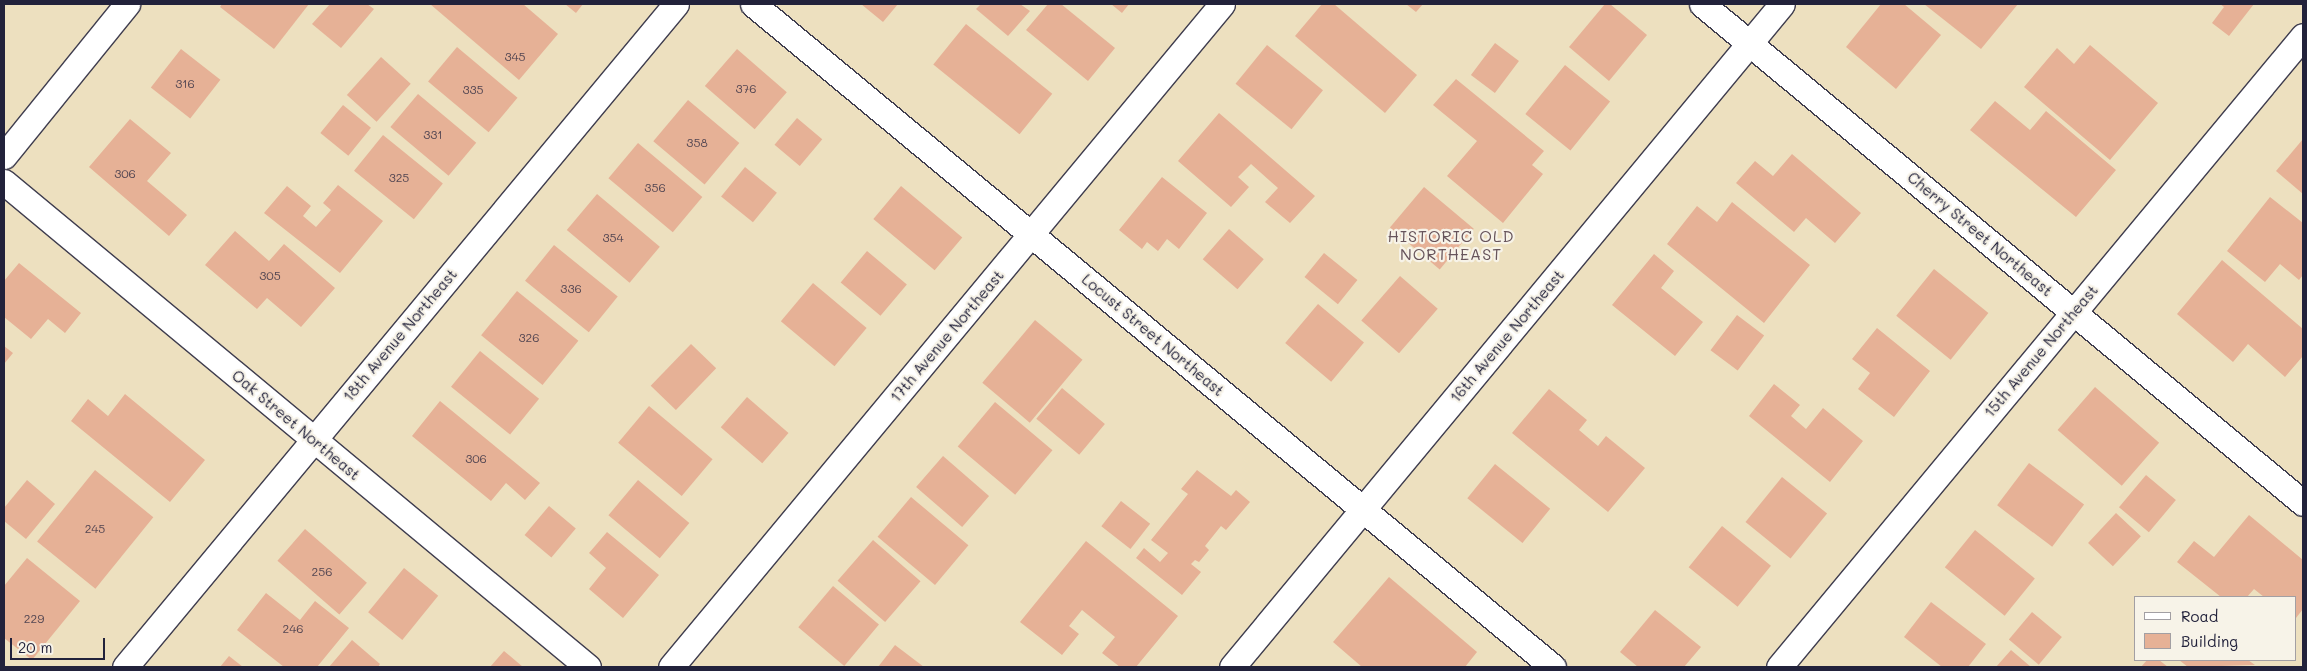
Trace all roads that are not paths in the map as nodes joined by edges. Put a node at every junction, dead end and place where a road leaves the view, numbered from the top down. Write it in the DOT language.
graph roads {
  1 [pos="128,4"];
  2 [pos="676,4"];
  3 [pos="753,4"];
  4 [pos="1222,4"];
  5 [pos="1702,4"];
  6 [pos="1782,4"];
  7 [pos="2303,36"];
  8 [pos="1750,43"];
  9 [pos="4,156"];
  10 [pos="4,182"];
  11 [pos="1031,234"];
  12 [pos="2074,312"];
  13 [pos="314,440"];
  14 [pos="2303,503"];
  15 [pos="1363,510"];
  16 [pos="125,667"];
  17 [pos="588,667"];
  18 [pos="671,667"];
  19 [pos="1232,667"];
  20 [pos="1553,667"];
  21 [pos="1779,667"];
  1 -- 9 [label="street"];
  2 -- 13 [label="street, 18th Avenue Northeast"];
  3 -- 11 [label="street, Locust Street Northeast"];
  4 -- 11 [label="street, 17th Avenue Northeast"];
  5 -- 8 [label="street, Cherry Street Northeast"];
  6 -- 8 [label="street, 16th Avenue Northeast"];
  7 -- 12 [label="street, 15th Avenue Northeast"];
  8 -- 12 [label="street, Cherry Street Northeast"];
  8 -- 15 [label="street, 16th Avenue Northeast"];
  10 -- 13 [label="street, Oak Street Northeast"];
  11 -- 15 [label="street, Locust Street Northeast"];
  11 -- 18 [label="street, 17th Avenue Northeast"];
  12 -- 14 [label="street, Cherry Street Northeast"];
  12 -- 21 [label="street, 15th Avenue Northeast"];
  13 -- 16 [label="street, 18th Avenue Northeast"];
  13 -- 17 [label="street, Oak Street Northeast"];
  15 -- 19 [label="street, 16th Avenue Northeast"];
  15 -- 20 [label="street, Locust Street Northeast"];
}
